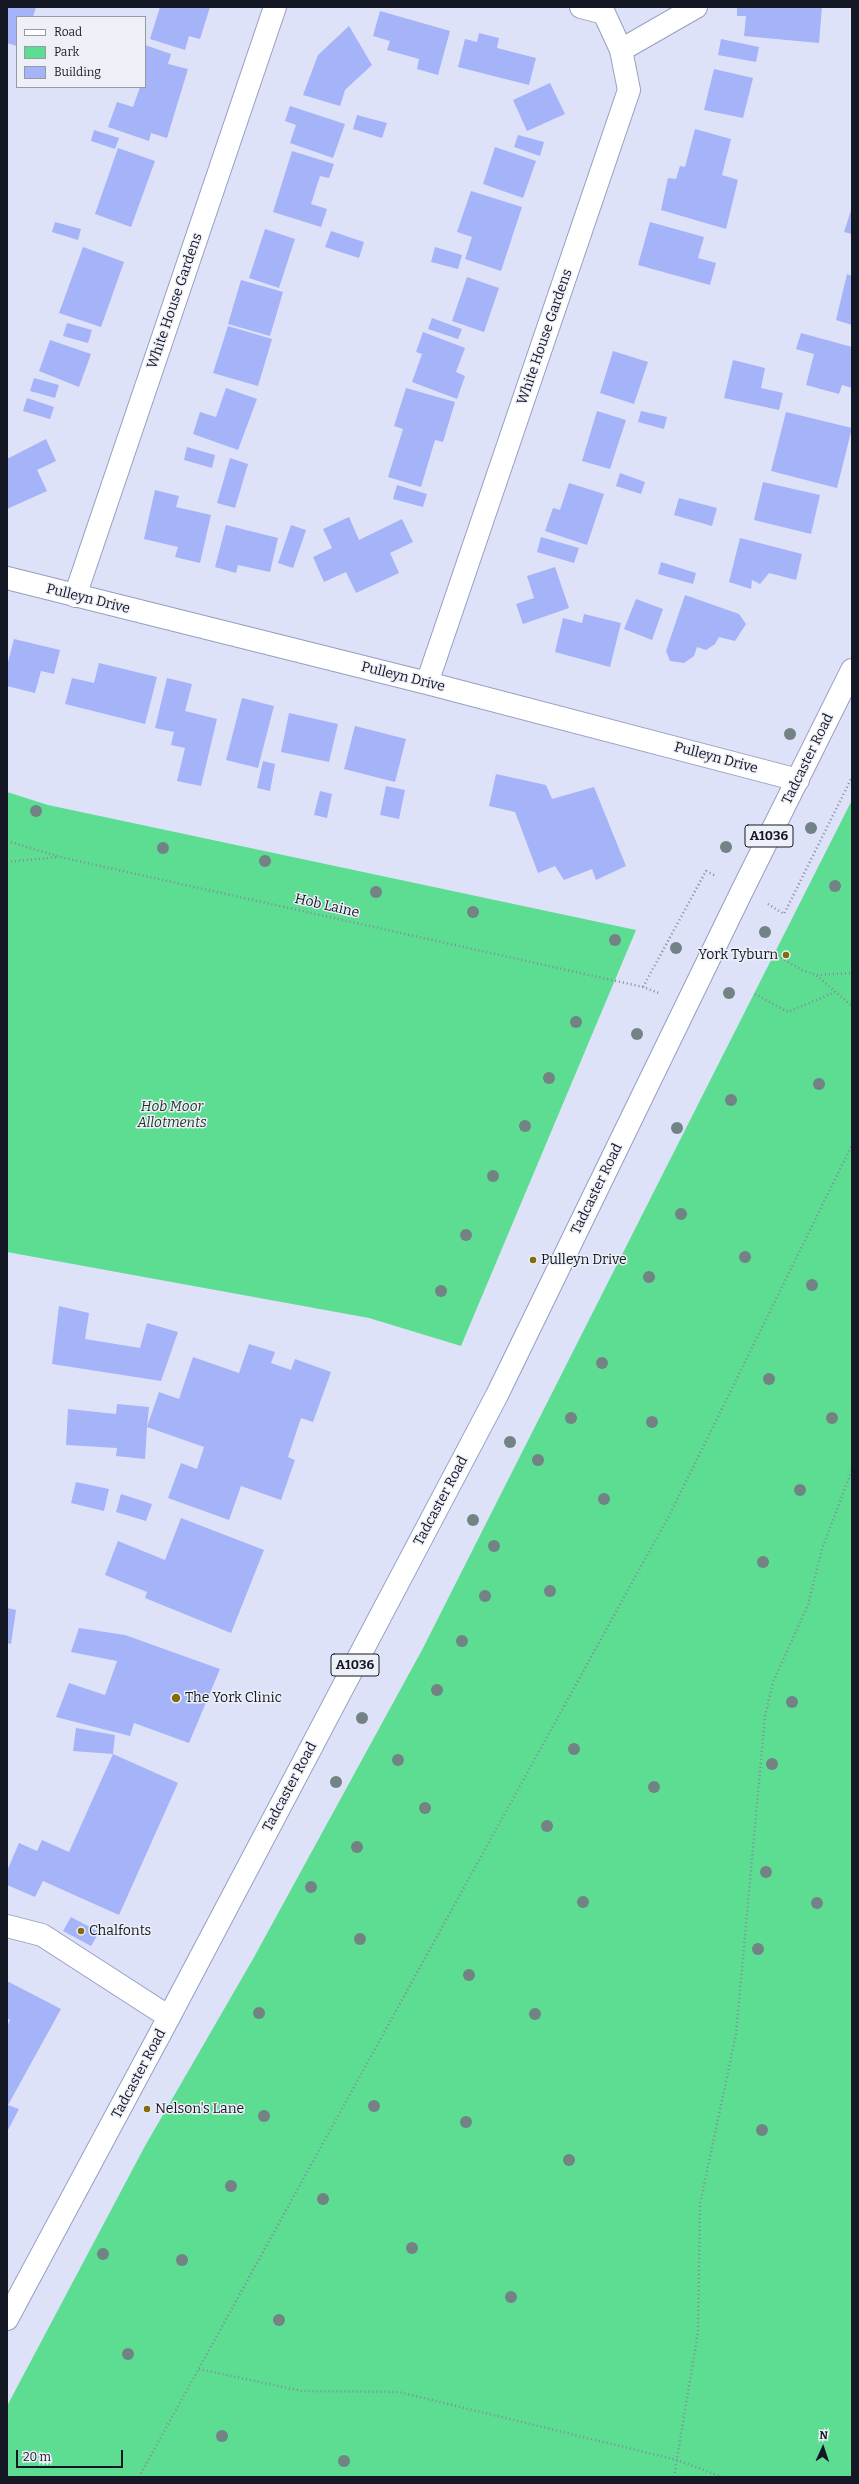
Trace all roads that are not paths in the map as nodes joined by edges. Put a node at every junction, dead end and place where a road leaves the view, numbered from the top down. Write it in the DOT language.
graph roads {
  1 [pos="274,7"];
  2 [pos="581,7"];
  3 [pos="696,7"];
  4 [pos="621,50"];
  5 [pos="7,578"];
  6 [pos="75,596"];
  7 [pos="852,670"];
  8 [pos="427,683"];
  9 [pos="798,780"];
  10 [pos="7,1926"];
  11 [pos="169,2017"];
  12 [pos="7,2319"];
  1 -- 6 [label="street, White House Gardens"];
  2 -- 4 [label="street, White House Gardens"];
  3 -- 4 [label="street"];
  4 -- 8 [label="street, White House Gardens"];
  5 -- 6 [label="street, Pulleyn Drive"];
  6 -- 8 [label="street, Pulleyn Drive"];
  7 -- 9 [label="street, Tadcaster Road / A1036"];
  8 -- 9 [label="street, Pulleyn Drive"];
  9 -- 11 [label="street, Tadcaster Road / A1036"];
  10 -- 11 [label="street"];
  11 -- 12 [label="street, Tadcaster Road / A1036"];
}
